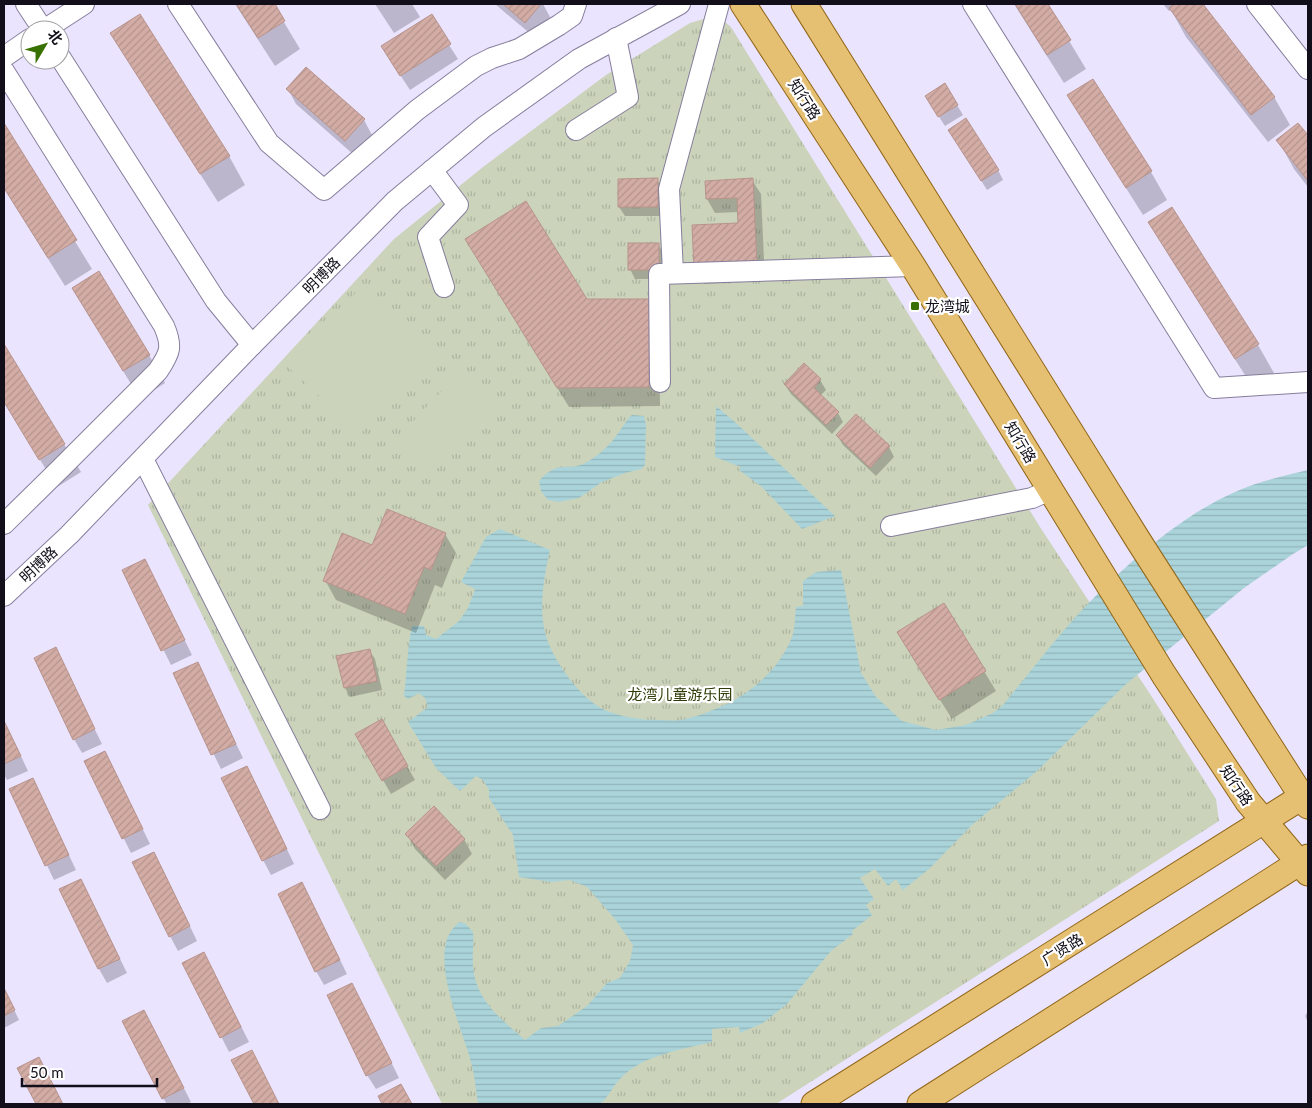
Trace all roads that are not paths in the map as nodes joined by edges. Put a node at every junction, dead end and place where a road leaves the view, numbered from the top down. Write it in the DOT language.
graph roads {
  1 [pos="26,4"];
  2 [pos="84,4"];
  3 [pos="178,4"];
  4 [pos="576,4"];
  5 [pos="680,4"];
  6 [pos="719,4"];
  7 [pos="743,4"];
  8 [pos="804,4"];
  9 [pos="973,4"];
  10 [pos="1257,4"];
  11 [pos="37,20"];
  12 [pos="59,20"];
  13 [pos="616,38"];
  14 [pos="20,47"];
  15 [pos="4,57"];
  16 [pos="1308,69"];
  17 [pos="68,70"];
  18 [pos="4,72"];
  19 [pos="576,130"];
  20 [pos="432,170"];
  21 [pos="913,266"];
  22 [pos="673,273"];
  23 [pos="444,287"];
  24 [pos="252,345"];
  25 [pos="660,382"];
  26 [pos="1308,382"];
  27 [pos="142,459"];
  28 [pos="1050,490"];
  29 [pos="4,524"];
  30 [pos="891,526"];
  31 [pos="4,596"];
  32 [pos="1306,799"];
  33 [pos="320,809"];
  34 [pos="1264,822"];
  35 [pos="1305,865"];
  36 [pos="814,1104"];
  37 [pos="920,1104"];
  1 -- 11 [label="street"];
  2 -- 12 [label="street"];
  3 -- 4 [label="street"];
  5 -- 13 [label="street, 明博路"];
  6 -- 22 [label="street"];
  7 -- 21 [label="main road, 知行路"];
  8 -- 32 [label="main road"];
  9 -- 26 [label="street"];
  10 -- 16 [label="street"];
  13 -- 19 [label="street"];
  13 -- 20 [label="street, 明博路"];
  14 -- 15 [label="street"];
  17 -- 24 [label="street"];
  18 -- 29 [label="street"];
  20 -- 23 [label="street"];
  20 -- 24 [label="street, 明博路"];
  21 -- 22 [label="street"];
  21 -- 28 [label="main road, 知行路"];
  22 -- 25 [label="street"];
  24 -- 27 [label="street, 明博路"];
  27 -- 31 [label="street, 明博路"];
  27 -- 33 [label="street"];
  28 -- 30 [label="street"];
  28 -- 34 [label="main road, 知行路"];
  32 -- 34 [label="main road, 广贤路"];
  34 -- 35 [label="main road, 知行路"];
  34 -- 36 [label="main road, 广贤路"];
  35 -- 37 [label="main road"];
}
